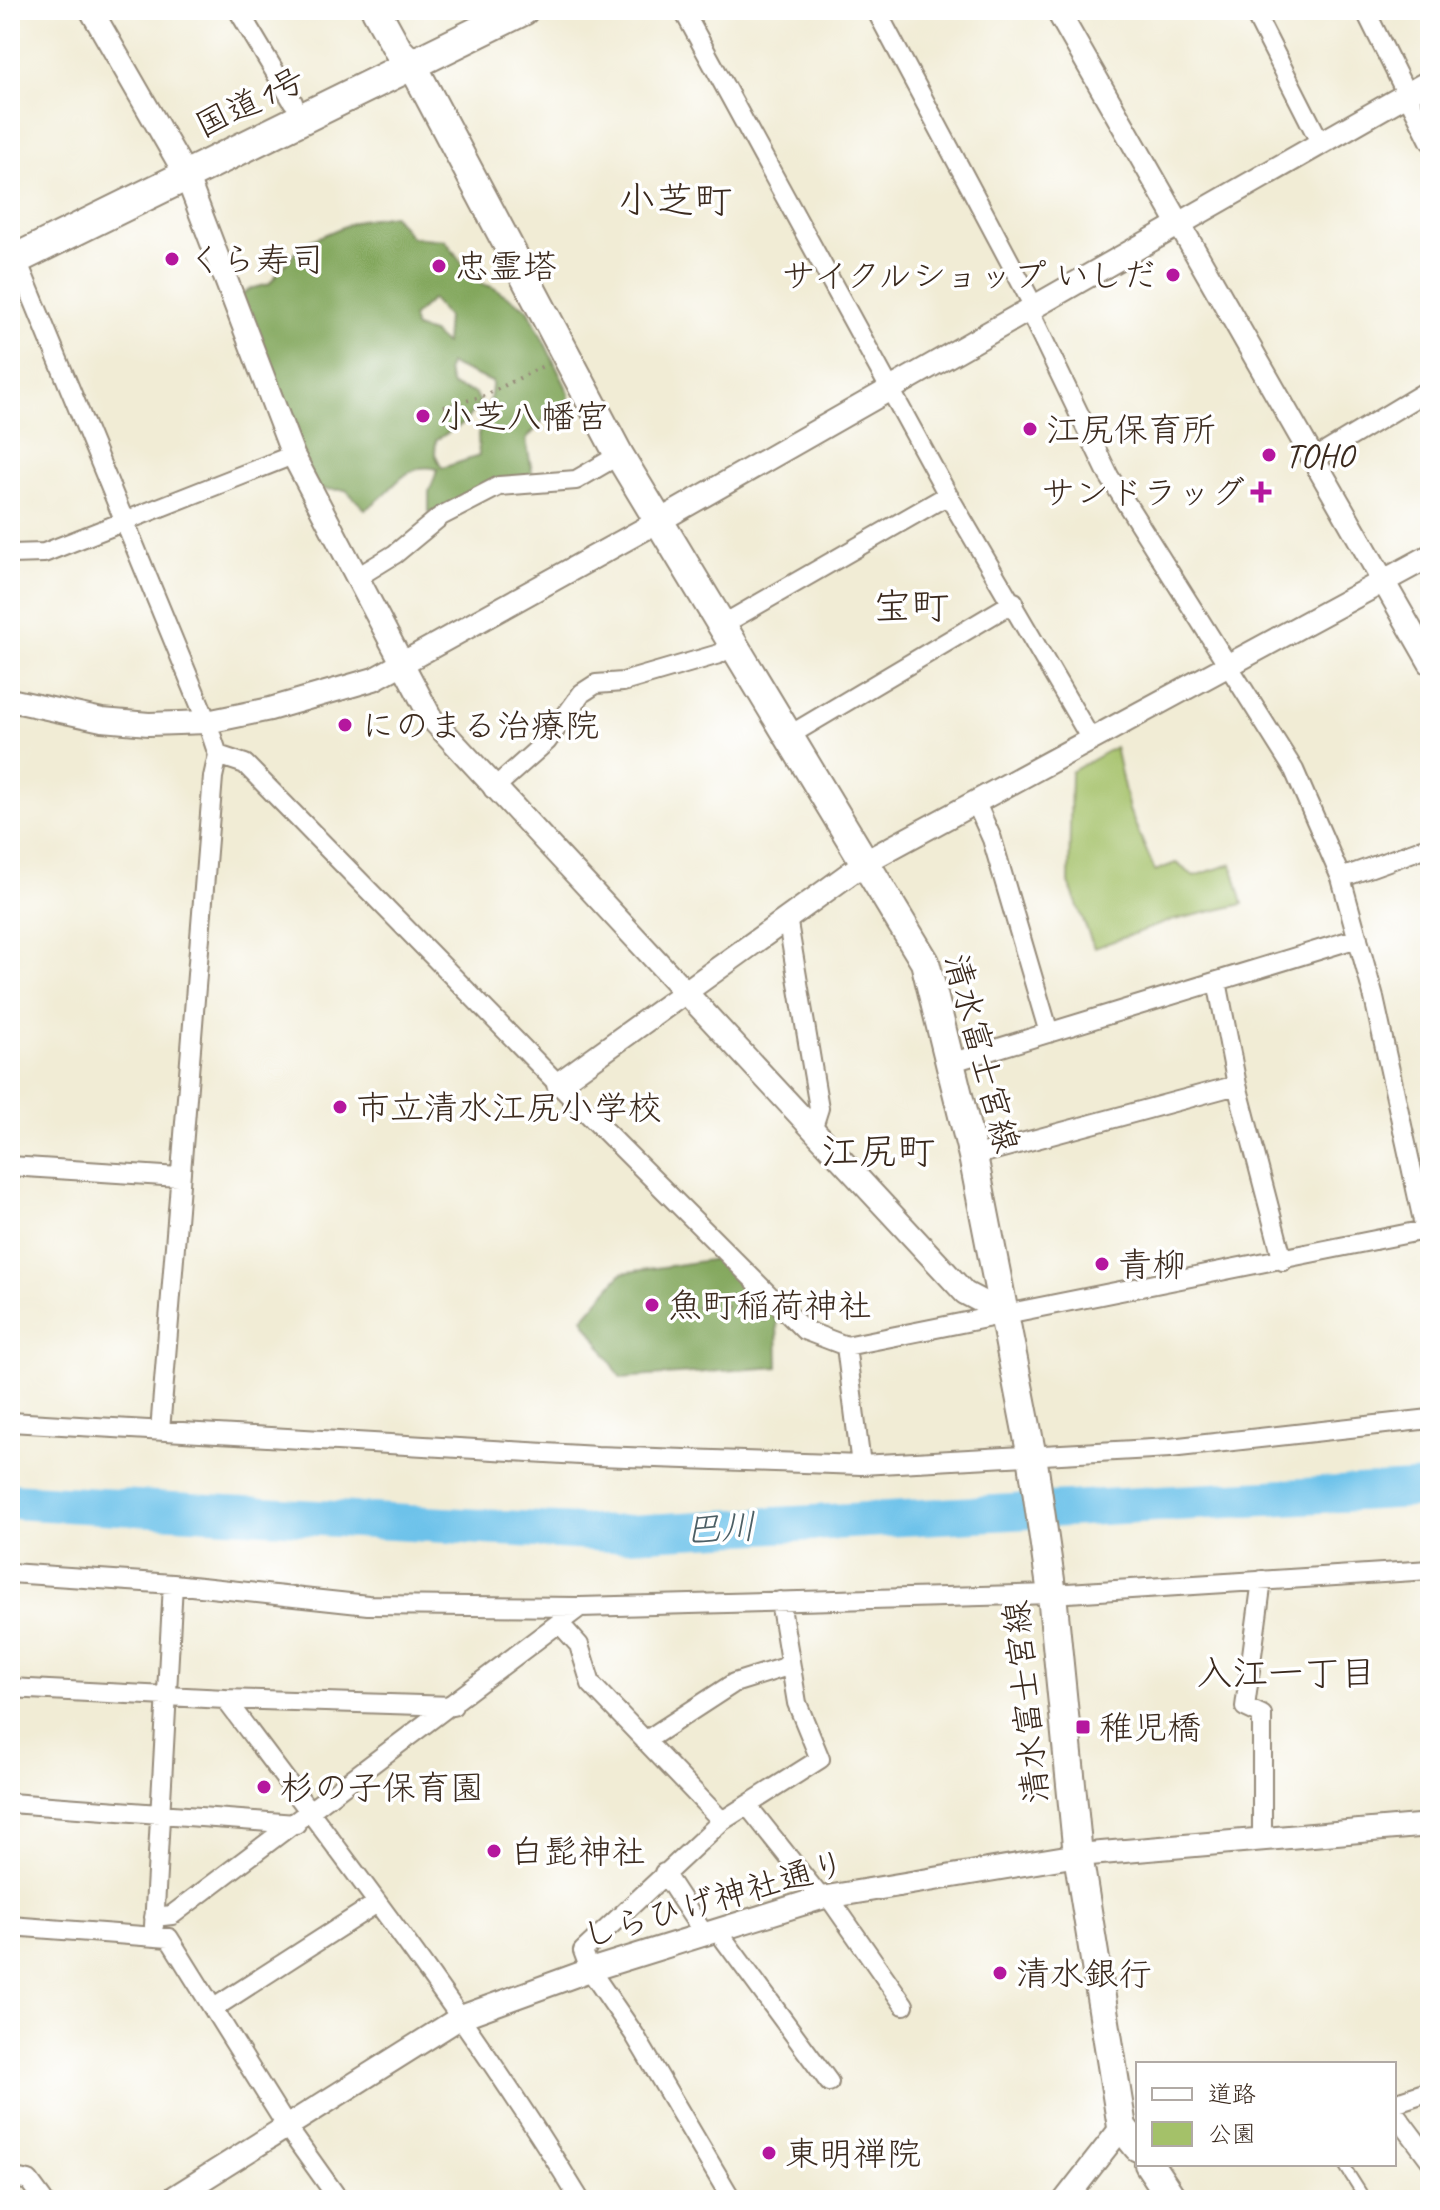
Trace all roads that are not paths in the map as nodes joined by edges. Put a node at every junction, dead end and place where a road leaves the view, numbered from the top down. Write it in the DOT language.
graph roads {
  1 [pos="91,10"];
  2 [pos="238,10"];
  3 [pos="376,10"];
  4 [pos="479,10"];
  5 [pos="523,10"];
  6 [pos="683,10"];
  7 [pos="876,10"];
  8 [pos="1057,10"];
  9 [pos="1253,10"];
  10 [pos="1365,10"];
  11 [pos="405,57"];
  12 [pos="1430,81"];
  13 [pos="1407,93"];
  14 [pos="293,102"];
  15 [pos="1430,141"];
  16 [pos="1320,142"];
  17 [pos="182,167"];
  18 [pos="1179,226"];
  19 [pos="12,251"];
  20 [pos="1031,308"];
  21 [pos="1430,389"];
  22 [pos="891,390"];
  23 [pos="293,455"];
  24 [pos="619,455"];
  25 [pos="1312,460"];
  26 [pos="948,495"];
  27 [pos="125,520"];
  28 [pos="659,521"];
  29 [pos="10,554"];
  30 [pos="1430,556"];
  31 [pos="356,578"];
  32 [pos="1385,582"];
  33 [pos="1014,602"];
  34 [pos="729,635"];
  35 [pos="1430,663"];
  36 [pos="402,666"];
  37 [pos="1229,666"];
  38 [pos="10,700"];
  39 [pos="207,722"];
  40 [pos="790,735"];
  41 [pos="1092,741"];
  42 [pos="218,755"];
  43 [pos="493,789"];
  44 [pos="976,803"];
  45 [pos="1430,846"];
  46 [pos="867,861"];
  47 [pos="1341,878"];
  48 [pos="787,917"];
  49 [pos="1358,938"];
  50 [pos="1217,981"];
  51 [pos="682,992"];
  52 [pos="1049,1033"];
  53 [pos="953,1062"];
  54 [pos="558,1084"];
  55 [pos="1237,1085"];
  56 [pos="812,1130"];
  57 [pos="973,1156"];
  58 [pos="10,1166"];
  59 [pos="179,1177"];
  60 [pos="1428,1230"];
  61 [pos="1283,1261"];
  62 [pos="1007,1315"];
  63 [pos="846,1346"];
  64 [pos="1430,1419"];
  65 [pos="10,1422"];
  66 [pos="160,1431"];
  67 [pos="1032,1458"];
  68 [pos="861,1465"];
  69 [pos="1430,1570"];
  70 [pos="10,1573"];
  71 [pos="1262,1580"];
  72 [pos="173,1584"];
  73 [pos="1051,1590"];
  74 [pos="780,1601"];
  75 [pos="580,1607"];
  76 [pos="561,1625"];
  77 [pos="788,1666"];
  78 [pos="10,1688"];
  79 [pos="168,1697"];
  80 [pos="225,1699"];
  81 [pos="453,1706"];
  82 [pos="645,1741"];
  83 [pos="10,1803"];
  84 [pos="747,1805"];
  85 [pos="159,1812"];
  86 [pos="303,1818"];
  87 [pos="722,1821"];
  88 [pos="1430,1825"];
  89 [pos="1262,1839"];
  90 [pos="1078,1855"];
  91 [pos="664,1873"];
  92 [pos="824,1897"];
  93 [pos="377,1903"];
  94 [pos="154,1917"];
  95 [pos="10,1926"];
  96 [pos="710,1932"];
  97 [pos="153,1937"];
  98 [pos="590,1970"];
  99 [pos="904,2005"];
  100 [pos="214,2008"];
  101 [pos="461,2017"];
  102 [pos="829,2082"];
  103 [pos="1430,2091"];
  104 [pos="1396,2102"];
  105 [pos="1396,2115"];
  106 [pos="287,2127"];
  107 [pos="1136,2144"];
  108 [pos="1430,2160"];
  109 [pos="1151,2166"];
  110 [pos="1344,2166"];
  111 [pos="10,2177"];
  112 [pos="43,2200"];
  113 [pos="170,2200"];
  114 [pos="339,2200"];
  115 [pos="580,2200"];
  116 [pos="732,2200"];
  117 [pos="1065,2200"];
  118 [pos="1173,2200"];
  119 [pos="1366,2200"];
  1 -- 17 [label="street"];
  2 -- 14 [label="street"];
  3 -- 11 [label="main road, 清水富士宮線"];
  4 -- 11 [label="highway, 国道1号"];
  5 -- 11 [label="highway, 国道1号"];
  6 -- 22 [label="street"];
  7 -- 20 [label="street"];
  8 -- 18 [label="street"];
  9 -- 16 [label="street"];
  10 -- 13 [label="street"];
  11 -- 14 [label="highway, 国道1号"];
  11 -- 17 [label="highway, 国道1号"];
  11 -- 24 [label="main road, 清水富士宮線"];
  12 -- 13 [label="street"];
  13 -- 15 [label="street"];
  13 -- 16 [label="street"];
  14 -- 17 [label="highway, 国道1号"];
  16 -- 18 [label="street"];
  17 -- 19 [label="highway, 国道1号"];
  17 -- 23 [label="street"];
  18 -- 20 [label="street"];
  18 -- 25 [label="street"];
  19 -- 27 [label="street"];
  20 -- 22 [label="street"];
  20 -- 37 [label="street"];
  21 -- 25 [label="street"];
  22 -- 26 [label="street"];
  22 -- 28 [label="street"];
  23 -- 27 [label="street"];
  23 -- 31 [label="street"];
  24 -- 28 [label="main road, 清水富士宮線"];
  24 -- 31 [label="street"];
  25 -- 32 [label="street"];
  26 -- 33 [label="street"];
  26 -- 34 [label="street"];
  27 -- 29 [label="street"];
  27 -- 39 [label="street"];
  28 -- 34 [label="main road, 清水富士宮線"];
  28 -- 36 [label="street"];
  30 -- 32 [label="street"];
  31 -- 36 [label="street"];
  32 -- 35 [label="street"];
  32 -- 37 [label="street"];
  33 -- 40 [label="street"];
  33 -- 41 [label="street"];
  34 -- 40 [label="main road, 清水富士宮線"];
  34 -- 43 [label="street"];
  36 -- 39 [label="street"];
  36 -- 43 [label="street"];
  37 -- 41 [label="street"];
  37 -- 47 [label="street"];
  38 -- 39 [label="street"];
  39 -- 42 [label="street"];
  40 -- 46 [label="main road, 清水富士宮線"];
  41 -- 44 [label="street"];
  42 -- 54 [label="street"];
  42 -- 59 [label="street"];
  43 -- 51 [label="street"];
  44 -- 46 [label="street"];
  44 -- 52 [label="street"];
  45 -- 47 [label="street"];
  46 -- 48 [label="street"];
  46 -- 53 [label="main road, 清水富士宮線"];
  47 -- 49 [label="street"];
  48 -- 51 [label="street"];
  48 -- 56 [label="street"];
  49 -- 50 [label="street"];
  49 -- 60 [label="street"];
  50 -- 52 [label="street"];
  50 -- 55 [label="street"];
  51 -- 54 [label="street"];
  51 -- 56 [label="street"];
  52 -- 53 [label="street"];
  53 -- 57 [label="main road, 清水富士宮線"];
  54 -- 63 [label="street"];
  55 -- 57 [label="street"];
  55 -- 61 [label="street"];
  56 -- 62 [label="street"];
  57 -- 62 [label="main road, 清水富士宮線"];
  58 -- 59 [label="street"];
  59 -- 66 [label="street"];
  60 -- 61 [label="street"];
  61 -- 62 [label="street"];
  62 -- 63 [label="street"];
  62 -- 67 [label="main road, 清水富士宮線"];
  63 -- 68 [label="street"];
  64 -- 67 [label="street"];
  65 -- 66 [label="street"];
  66 -- 68 [label="street"];
  67 -- 68 [label="street"];
  67 -- 73 [label="main road, 清水富士宮線"];
  69 -- 71 [label="street"];
  70 -- 72 [label="street"];
  71 -- 73 [label="street"];
  71 -- 89 [label="street"];
  72 -- 75 [label="street"];
  72 -- 79 [label="street"];
  73 -- 74 [label="street"];
  73 -- 90 [label="main road, 清水富士宮線"];
  74 -- 75 [label="street"];
  74 -- 77 [label="street"];
  75 -- 76 [label="street"];
  76 -- 81 [label="street"];
  76 -- 82 [label="street"];
  77 -- 82 [label="street"];
  77 -- 84 [label="street"];
  78 -- 79 [label="street"];
  79 -- 80 [label="street"];
  79 -- 85 [label="street"];
  80 -- 81 [label="street"];
  80 -- 86 [label="street"];
  81 -- 86 [label="street"];
  82 -- 87 [label="street"];
  83 -- 85 [label="street"];
  84 -- 87 [label="street"];
  84 -- 92 [label="street"];
  85 -- 86 [label="street"];
  85 -- 94 [label="street"];
  86 -- 93 [label="street"];
  86 -- 94 [label="street"];
  87 -- 91 [label="street"];
  88 -- 89 [label="street, しらひげ神社通り"];
  89 -- 90 [label="street, しらひげ神社通り"];
  90 -- 92 [label="street, しらひげ神社通り"];
  90 -- 107 [label="main road, 清水富士宮線"];
  91 -- 96 [label="street"];
  91 -- 98 [label="street"];
  92 -- 96 [label="street, しらひげ神社通り"];
  92 -- 99 [label="street"];
  93 -- 100 [label="street"];
  93 -- 101 [label="street"];
  94 -- 97 [label="street"];
  95 -- 97 [label="street"];
  96 -- 98 [label="street, しらひげ神社通り"];
  96 -- 102 [label="street"];
  97 -- 100 [label="street"];
  98 -- 101 [label="street, しらひげ神社通り"];
  98 -- 116 [label="street"];
  100 -- 106 [label="street"];
  101 -- 106 [label="street, しらひげ神社通り"];
  101 -- 115 [label="street"];
  103 -- 104 [label="street"];
  105 -- 108 [label="street"];
  106 -- 113 [label="street, しらひげ神社通り"];
  106 -- 114 [label="street"];
  107 -- 117 [label="street"];
  109 -- 118 [label="main road, 清水富士宮線"];
  110 -- 119 [label="lane"];
  111 -- 112 [label="street"];
}
